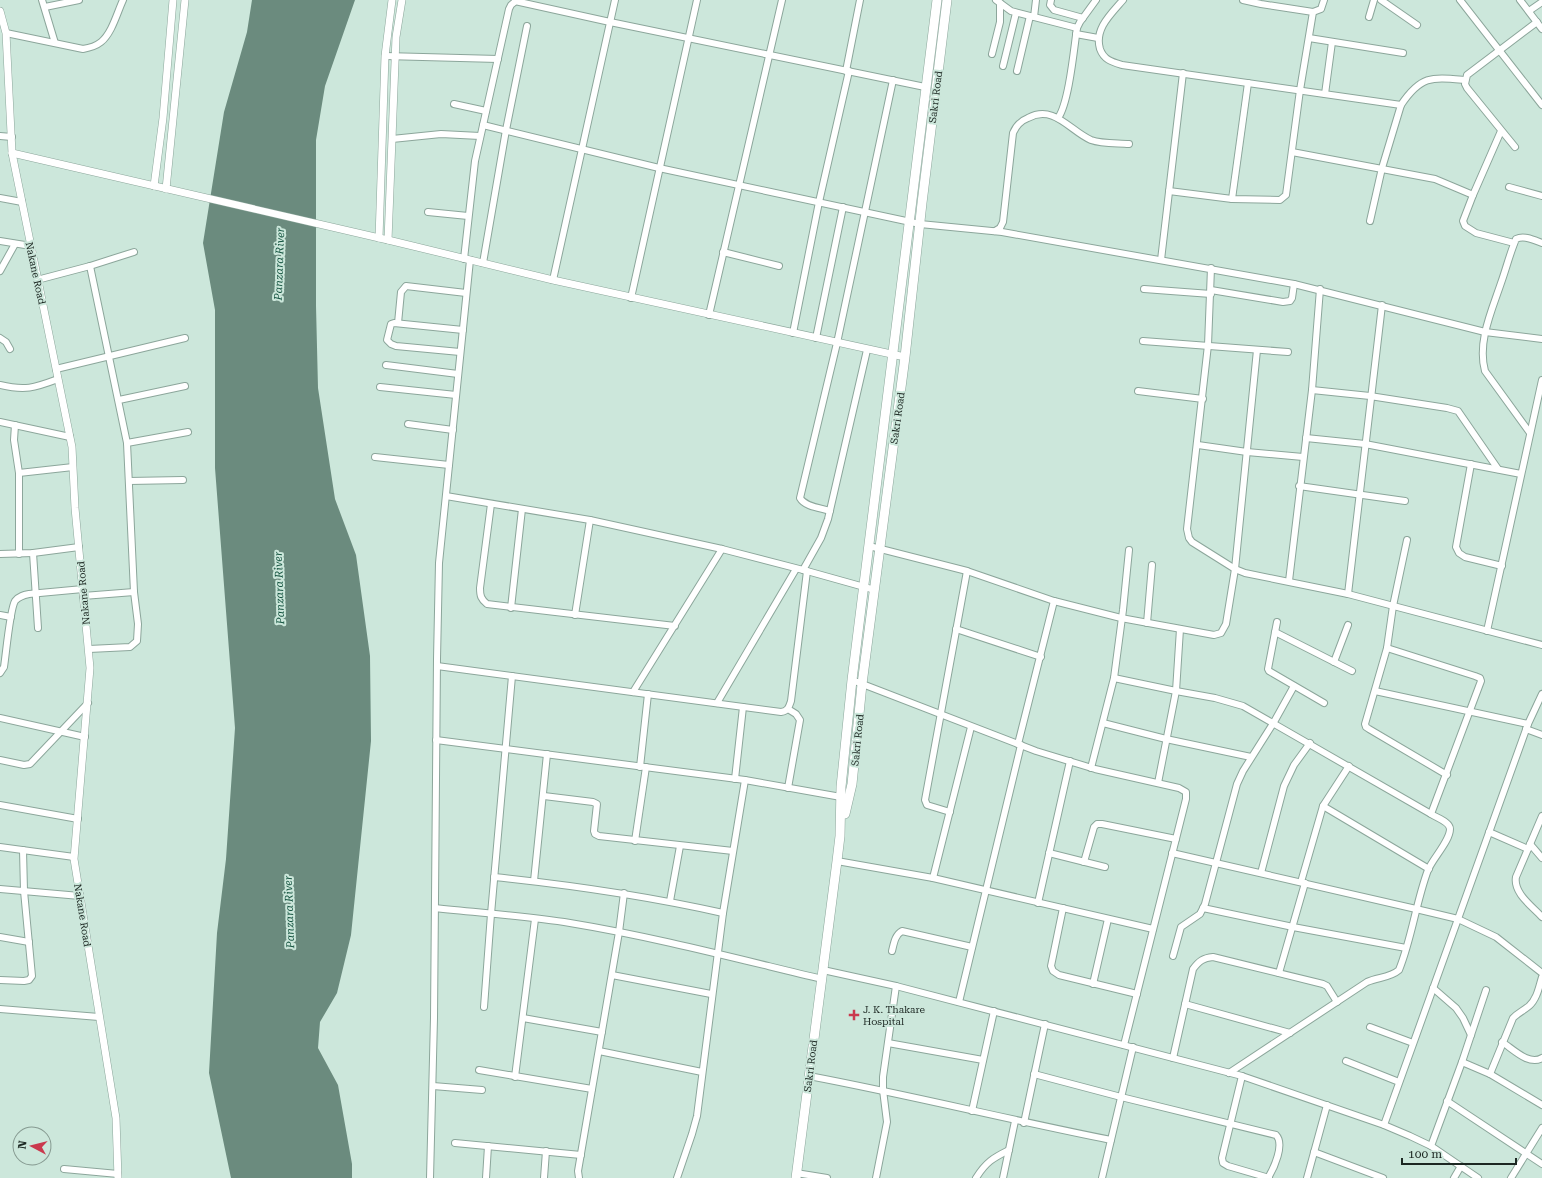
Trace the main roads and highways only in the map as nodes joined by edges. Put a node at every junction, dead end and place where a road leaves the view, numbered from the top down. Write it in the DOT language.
graph roads {
  1 [pos="936,0"];
  2 [pos="947,0"];
  3 [pos="840,836"];
  4 [pos="796,1175"];
  1 -- 3 [label="main road, Sakri Road"];
  2 -- 3 [label="main road, Sakri Road"];
  3 -- 4 [label="main road, Sakri Road"];
}
